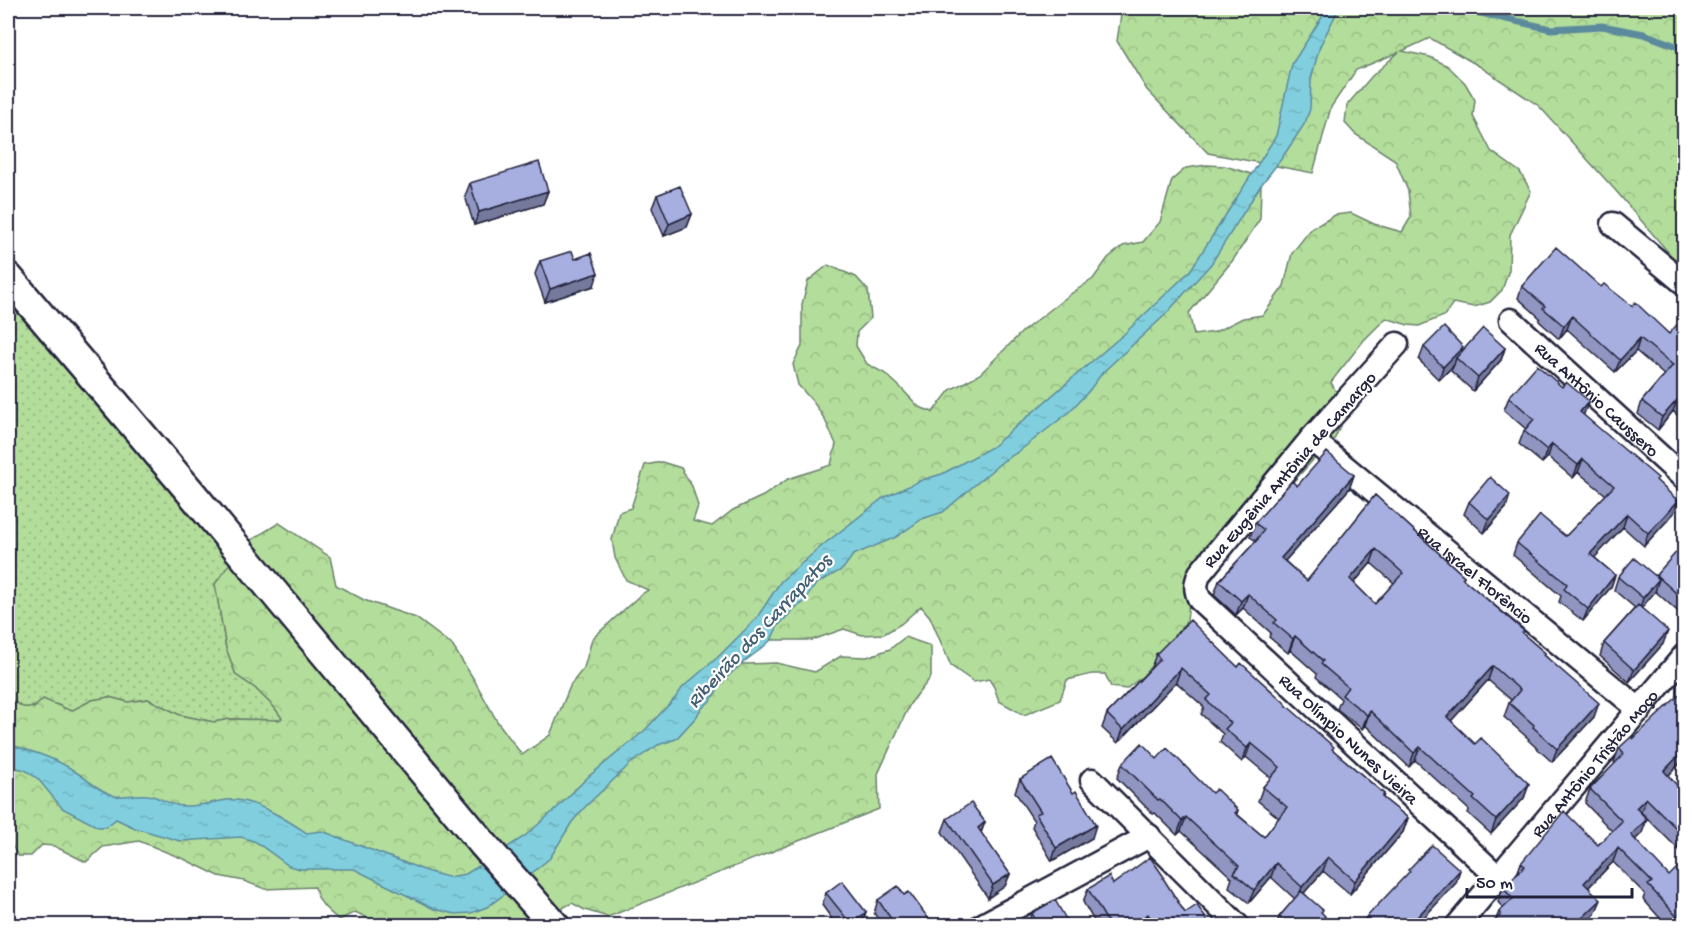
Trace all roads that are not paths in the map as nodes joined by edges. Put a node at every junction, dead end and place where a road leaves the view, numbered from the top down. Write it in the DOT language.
graph roads {
  1 [pos="1612,224"];
  2 [pos="8,277"];
  3 [pos="1684,283"];
  4 [pos="1510,320"];
  5 [pos="1397,344"];
  6 [pos="1311,440"];
  7 [pos="1684,478"];
  8 [pos="1200,600"];
  9 [pos="1684,656"];
  10 [pos="1640,710"];
  11 [pos="1092,780"];
  12 [pos="1149,836"];
  13 [pos="1497,876"];
  14 [pos="555,926"];
  15 [pos="981,926"];
  16 [pos="1238,926"];
  17 [pos="1457,926"];
  1 -- 3 [label="street"];
  2 -- 14 [label="street"];
  4 -- 7 [label="street, Rua Antônio Caussero"];
  5 -- 6 [label="street, Rua Eugênia Antônia de Camargo"];
  6 -- 8 [label="street, Rua Eugênia Antônia de Camargo"];
  6 -- 10 [label="street, Rua Israel Florêncio"];
  8 -- 13 [label="street, Rua Olímpio Nunes Vieira"];
  9 -- 10 [label="street, Rua Antônio Tristão Moço"];
  10 -- 13 [label="street, Rua Antônio Tristão Moço"];
  11 -- 12 [label="street"];
  12 -- 15 [label="street"];
  12 -- 16 [label="street"];
  13 -- 17 [label="street, Rua Antônio Tristão Moço"];
}
